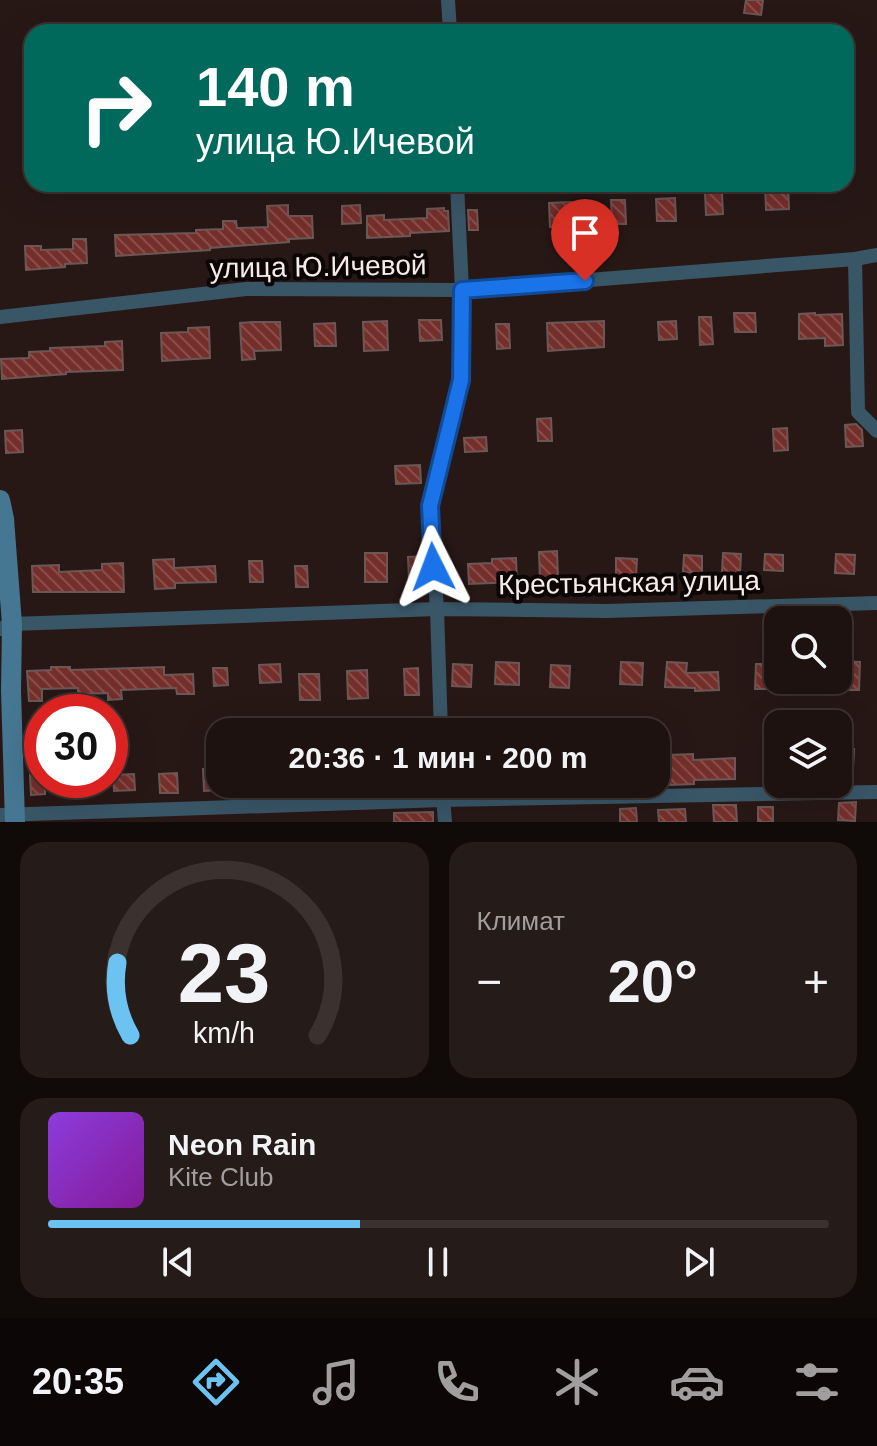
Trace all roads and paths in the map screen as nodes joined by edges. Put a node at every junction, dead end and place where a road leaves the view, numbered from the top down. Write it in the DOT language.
graph roads {
  1 [pos="448,0"];
  2 [pos="450,24"];
  3 [pos="457,192"];
  4 [pos="877,255"];
  5 [pos="855,259"];
  6 [pos="462,290"];
  7 [pos="0,317"];
  8 [pos="877,431"];
  9 [pos="0,500"];
  10 [pos="877,603"];
  11 [pos="437,609"];
  12 [pos="6,627"];
  13 [pos="441,718"];
  14 [pos="877,792"];
  15 [pos="443,800"];
  16 [pos="10,817"];
  17 [pos="445,822"];
  1 -- 2 [label="street"];
  3 -- 6 [label="street"];
  4 -- 5 [label="street, улица Ю.Ичевой"];
  5 -- 6 [label="street, улица Ю.Ичевой"];
  5 -- 8 [label="street"];
  6 -- 7 [label="street, улица Ю.Ичевой"];
  6 -- 11 [label="street"];
  9 -- 12 [label="street"];
  10 -- 11 [label="street, Крестьянская улица"];
  11 -- 12 [label="street, Крестьянская улица"];
  11 -- 13 [label="street"];
  12 -- 16 [label="street"];
  14 -- 15 [label="street"];
  15 -- 16 [label="street"];
  15 -- 17 [label="street"];
}
